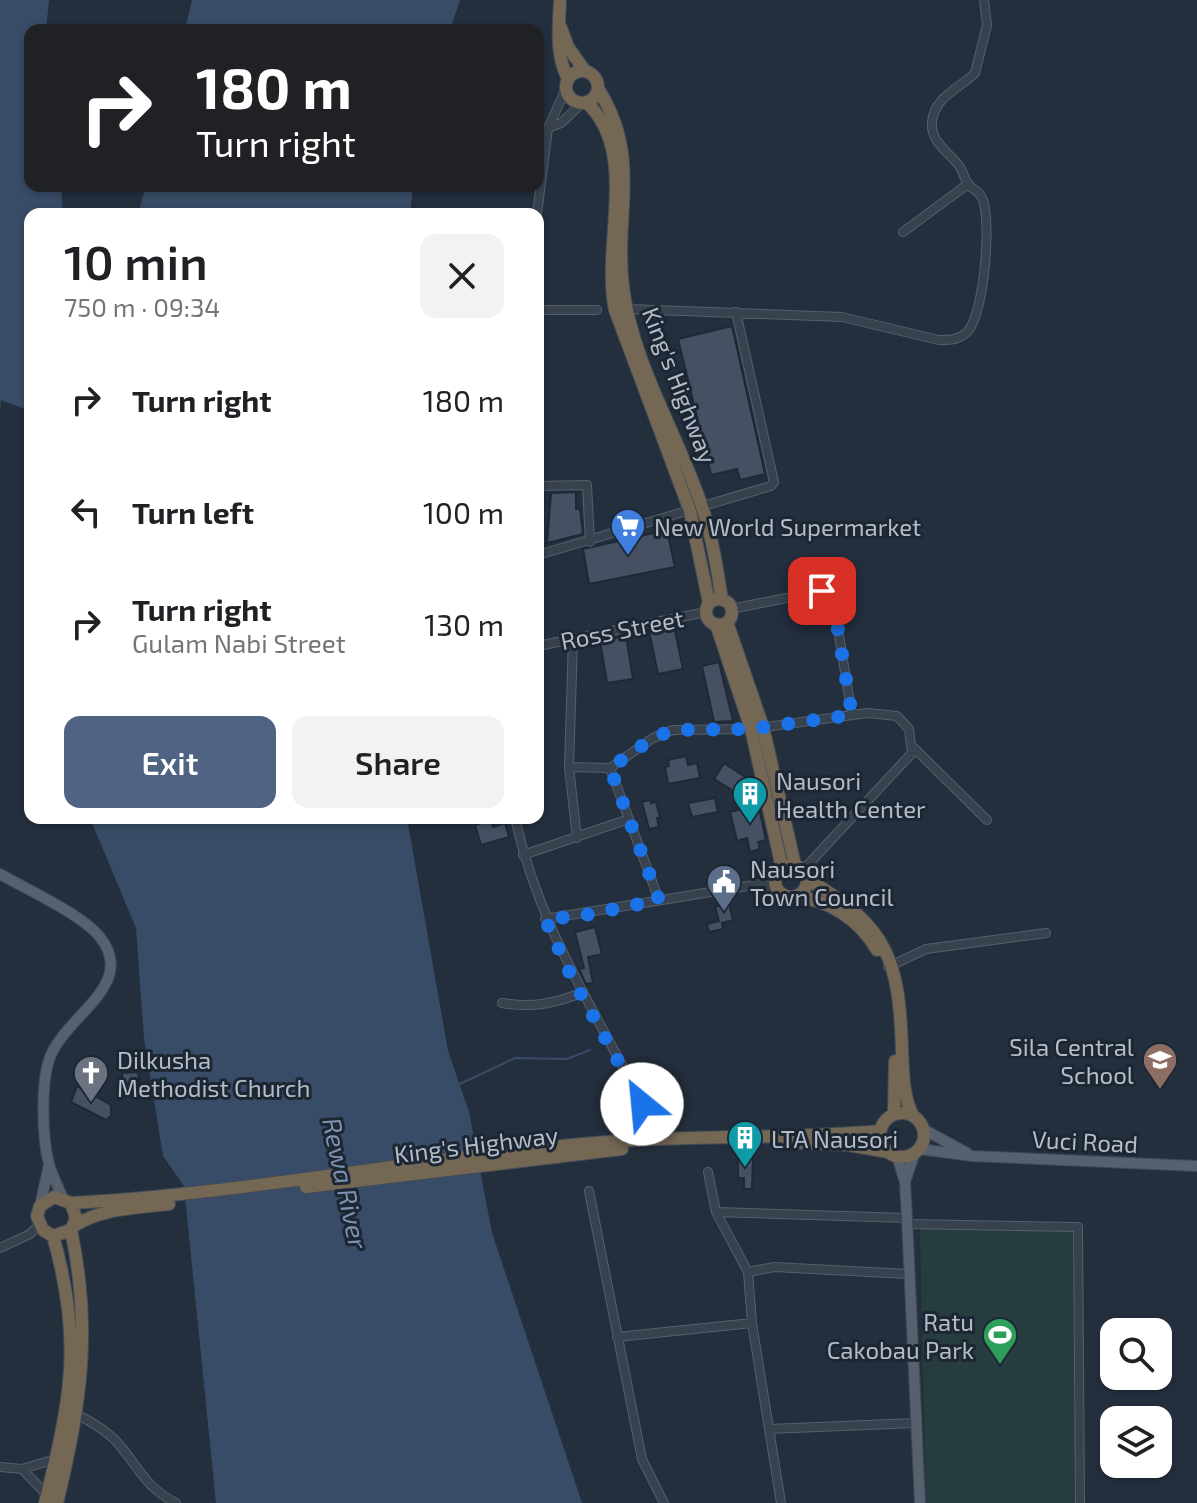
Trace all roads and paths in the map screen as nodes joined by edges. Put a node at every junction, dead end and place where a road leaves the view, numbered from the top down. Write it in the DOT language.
graph roads {
  1 [pos="560,0"];
  2 [pos="984,0"];
  3 [pos="559,21"];
  4 [pos="585,71"];
  5 [pos="567,84"];
  6 [pos="599,90"];
  7 [pos="584,104"];
  8 [pos="548,128"];
  9 [pos="544,159"];
  10 [pos="968,184"];
  11 [pos="903,232"];
  12 [pos="627,309"];
  13 [pos="544,310"];
  14 [pos="597,310"];
  15 [pos="736,312"];
  16 [pos="544,486"];
  17 [pos="696,509"];
  18 [pos="590,542"];
  19 [pos="544,554"];
  20 [pos="719,612"];
  21 [pos="573,640"];
  22 [pos="544,645"];
  23 [pos="852,715"];
  24 [pos="757,728"];
  25 [pos="914,748"];
  26 [pos="569,767"];
  27 [pos="610,768"];
  28 [pos="629,819"];
  29 [pos="987,820"];
  30 [pos="516,824"];
  31 [pos="577,838"];
  32 [pos="523,855"];
  33 [pos="802,871"];
  34 [pos="779,872"];
  35 [pos="0,874"];
  36 [pos="760,884"];
  37 [pos="787,895"];
  38 [pos="659,900"];
  39 [pos="545,919"];
  40 [pos="1046,933"];
  41 [pos="889,966"];
  42 [pos="581,993"];
  43 [pos="502,1003"];
  44 [pos="642,1104"];
  45 [pos="894,1114"];
  46 [pos="913,1116"];
  47 [pos="923,1129"];
  48 [pos="880,1131"];
  49 [pos="917,1150"];
  50 [pos="892,1154"];
  51 [pos="523,1155"];
  52 [pos="972,1156"];
  53 [pos="49,1165"];
  54 [pos="1197,1166"];
  55 [pos="708,1172"];
  56 [pos="905,1182"];
  57 [pos="589,1191"];
  58 [pos="67,1200"];
  59 [pos="175,1200"];
  60 [pos="40,1206"];
  61 [pos="716,1212"];
  62 [pos="907,1221"];
  63 [pos="39,1225"];
  64 [pos="72,1228"];
  65 [pos="53,1236"];
  66 [pos="0,1248"];
  67 [pos="748,1272"];
  68 [pos="908,1274"];
  69 [pos="752,1323"];
  70 [pos="617,1337"];
  71 [pos="78,1415"];
  72 [pos="915,1423"];
  73 [pos="769,1429"];
  74 [pos="56,1459"];
  75 [pos="0,1467"];
  76 [pos="22,1469"];
  77 [pos="50,1500"];
  78 [pos="176,1503"];
  79 [pos="664,1503"];
  80 [pos="781,1503"];
  81 [pos="920,1503"];
  82 [pos="1080,1503"];
  1 -- 3 [label="highway"];
  2 -- 10 [label="street"];
  3 -- 4 [label="highway"];
  3 -- 5 [label="highway"];
  4 -- 5 [label="highway"];
  4 -- 6 [label="highway"];
  5 -- 7 [label="highway"];
  5 -- 8 [label="street"];
  6 -- 7 [label="highway"];
  6 -- 12 [label="highway, King's Highway"];
  7 -- 8 [label="street"];
  7 -- 17 [label="highway, King's Highway"];
  8 -- 9 [label="street"];
  10 -- 11 [label="street"];
  10 -- 15 [label="street"];
  12 -- 15 [label="street"];
  12 -- 17 [label="highway, King's Highway"];
  13 -- 14 [label="street"];
  15 -- 17 [label="street"];
  16 -- 18 [label="street"];
  17 -- 18 [label="street"];
  17 -- 20 [label="highway, King's Highway"];
  18 -- 19 [label="street"];
  20 -- 21 [label="street, Ross Street"];
  20 -- 23 [label="street, Ross Street"];
  20 -- 24 [label="highway, King's Highway"];
  21 -- 22 [label="street, Ross Street"];
  21 -- 26 [label="street"];
  23 -- 24 [label="street"];
  23 -- 25 [label="street"];
  24 -- 27 [label="street"];
  24 -- 33 [label="highway, King's Highway"];
  24 -- 34 [label="highway, King's Highway"];
  25 -- 29 [label="street"];
  25 -- 33 [label="street"];
  26 -- 27 [label="street"];
  26 -- 31 [label="street"];
  27 -- 28 [label="street"];
  28 -- 31 [label="street"];
  28 -- 38 [label="street"];
  30 -- 32 [label="street"];
  31 -- 32 [label="street"];
  32 -- 39 [label="street"];
  33 -- 34 [label="highway"];
  33 -- 37 [label="highway"];
  33 -- 41 [label="highway"];
  34 -- 36 [label="street"];
  34 -- 37 [label="highway, King's Highway"];
  35 -- 53 [label="main road"];
  36 -- 37 [label="street"];
  36 -- 38 [label="street"];
  37 -- 41 [label="highway"];
  38 -- 39 [label="street"];
  39 -- 42 [label="street"];
  40 -- 41 [label="street"];
  41 -- 45 [label="highway"];
  41 -- 46 [label="highway"];
  42 -- 43 [label="street"];
  42 -- 44 [label="street"];
  45 -- 46 [label="highway"];
  45 -- 48 [label="highway"];
  46 -- 47 [label="highway"];
  47 -- 49 [label="highway"];
  47 -- 52 [label="main road, Vuci Road"];
  48 -- 50 [label="highway"];
  48 -- 51 [label="highway, King's Highway"];
  49 -- 50 [label="highway"];
  49 -- 52 [label="main road, Vuci Road"];
  49 -- 56 [label="main road"];
  50 -- 51 [label="highway, King's Highway"];
  50 -- 56 [label="main road"];
  51 -- 59 [label="highway, King's Highway"];
  52 -- 54 [label="main road, Vuci Road"];
  53 -- 58 [label="main road"];
  53 -- 60 [label="main road"];
  55 -- 61 [label="street"];
  56 -- 62 [label="main road"];
  57 -- 70 [label="street"];
  58 -- 59 [label="highway, King's Highway"];
  58 -- 60 [label="highway"];
  58 -- 64 [label="highway"];
  59 -- 64 [label="highway, King's Highway"];
  60 -- 63 [label="highway"];
  61 -- 62 [label="street"];
  61 -- 67 [label="street"];
  62 -- 68 [label="main road"];
  62 -- 82 [label="street"];
  63 -- 65 [label="highway"];
  63 -- 66 [label="street"];
  64 -- 65 [label="highway"];
  64 -- 71 [label="highway"];
  65 -- 74 [label="highway"];
  67 -- 68 [label="street"];
  67 -- 69 [label="street"];
  68 -- 72 [label="main road"];
  69 -- 70 [label="street"];
  69 -- 73 [label="street"];
  70 -- 79 [label="street"];
  71 -- 77 [label="highway"];
  71 -- 78 [label="street"];
  72 -- 73 [label="street"];
  72 -- 81 [label="main road"];
  73 -- 80 [label="street"];
  74 -- 76 [label="street"];
  74 -- 77 [label="highway"];
  75 -- 76 [label="street"];
  76 -- 77 [label="street"];
}
